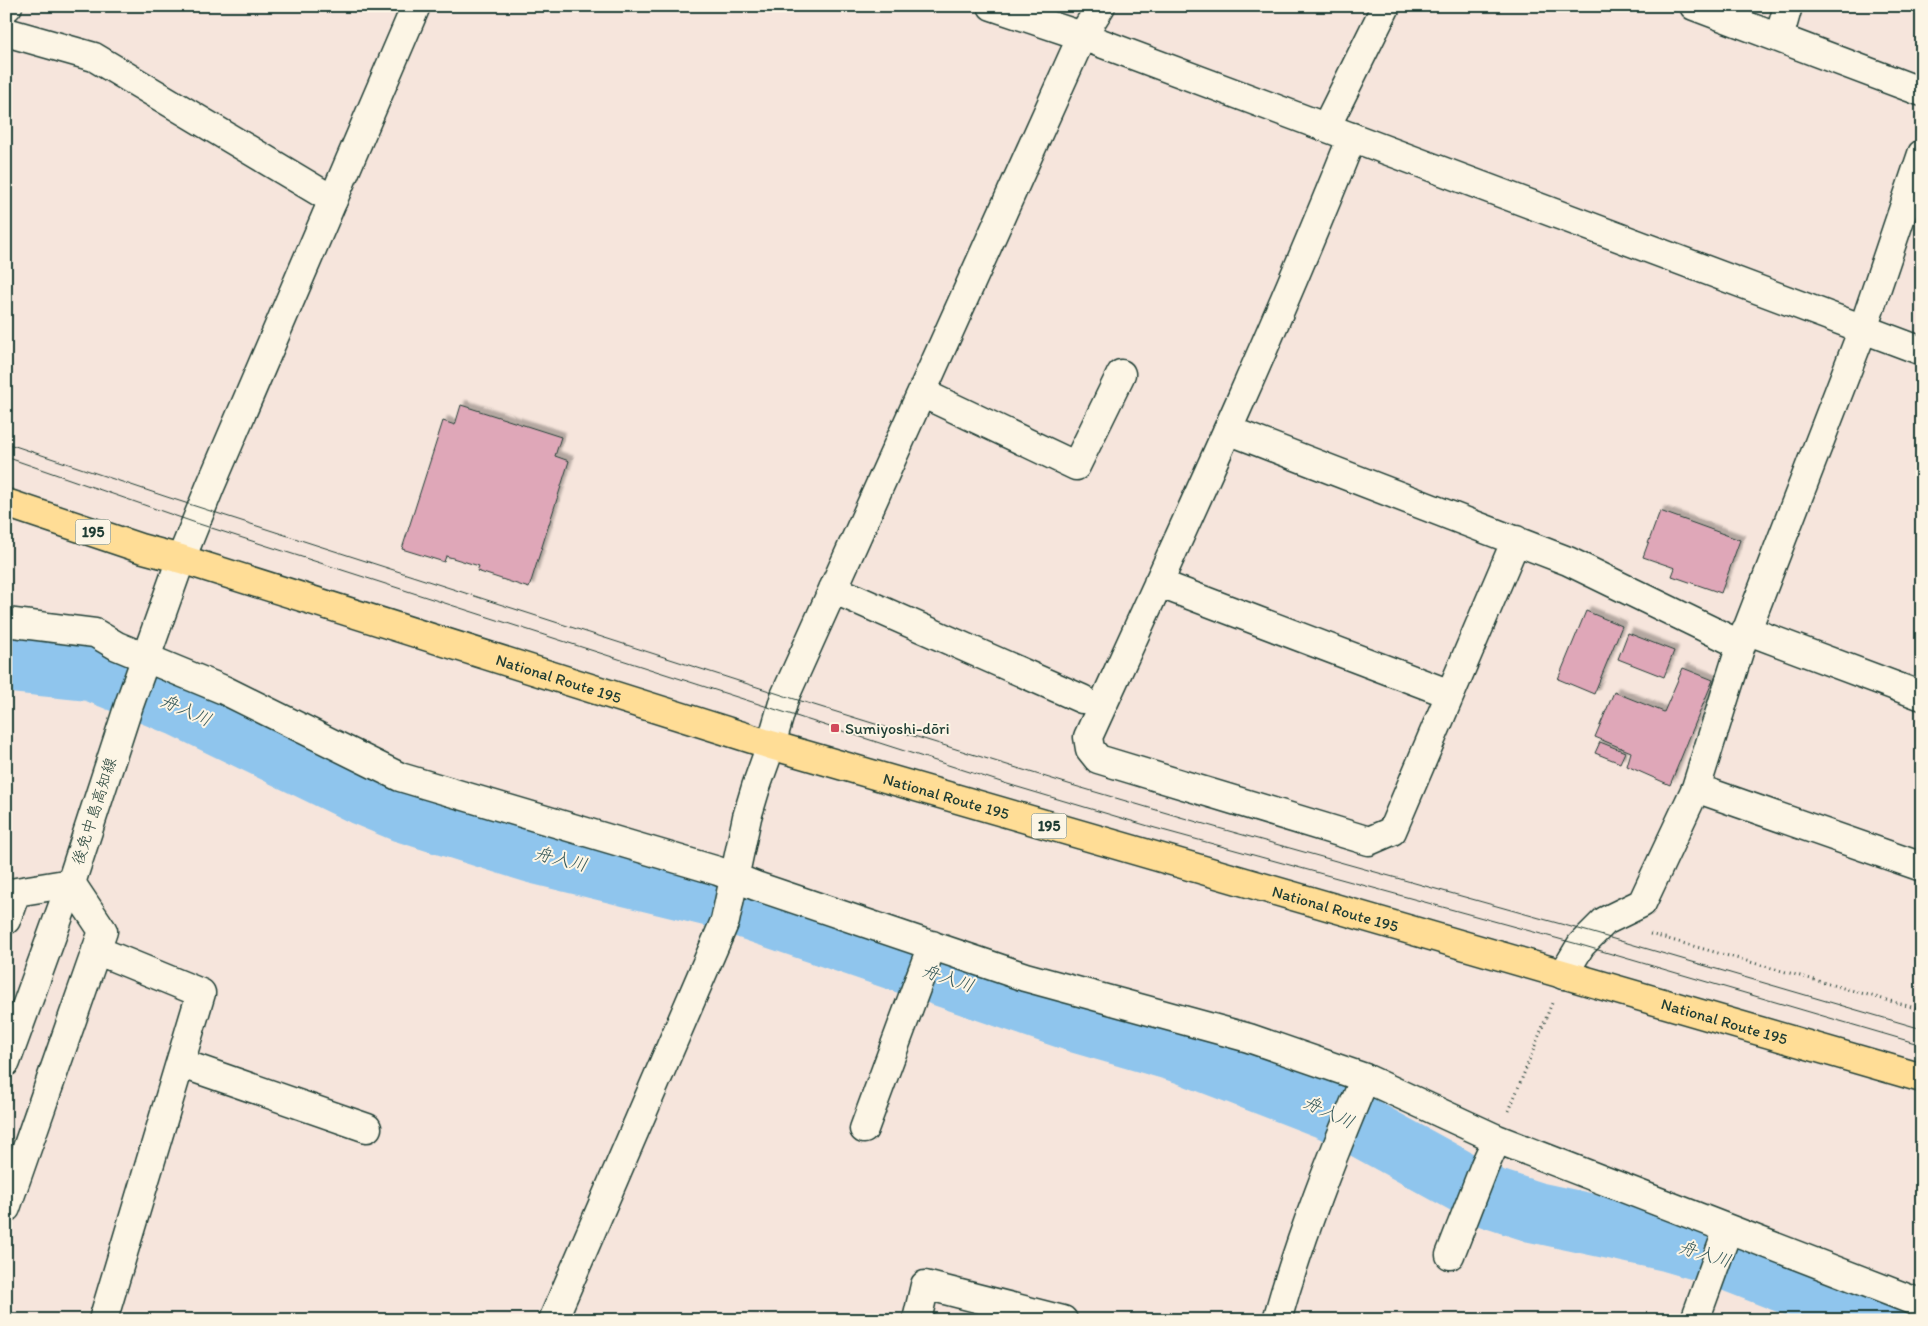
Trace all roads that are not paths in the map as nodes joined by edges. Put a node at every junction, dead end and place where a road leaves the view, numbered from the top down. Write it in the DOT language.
graph roads {
  1 [pos="416,6"];
  2 [pos="992,6"];
  3 [pos="1101,6"];
  4 [pos="1386,6"];
  5 [pos="1694,6"];
  6 [pos="1788,6"];
  7 [pos="6,32"];
  8 [pos="1082,36"];
  9 [pos="1779,38"];
  10 [pos="1922,92"];
  11 [pos="1326,127"];
  12 [pos="1352,137"];
  13 [pos="1922,154"];
  14 [pos="333,200"];
  15 [pos="1863,329"];
  16 [pos="1922,351"];
  17 [pos="1120,374"];
  18 [pos="922,392"];
  19 [pos="1228,430"];
  20 [pos="6,503"];
  21 [pos="1516,540"];
  22 [pos="181,559"];
  23 [pos="1158,583"];
  24 [pos="833,589"];
  25 [pos="6,622"];
  26 [pos="1743,637"];
  27 [pos="144,663"];
  28 [pos="1450,694"];
  29 [pos="1922,696"];
  30 [pos="1082,700"];
  31 [pos="771,745"];
  32 [pos="1696,788"];
  33 [pos="1922,867"];
  34 [pos="70,882"];
  35 [pos="733,882"];
  36 [pos="6,920"];
  37 [pos="932,945"];
  38 [pos="96,950"];
  39 [pos="1563,975"];
  40 [pos="6,1062"];
  41 [pos="180,1063"];
  42 [pos="1922,1078"];
  43 [pos="1362,1085"];
  44 [pos="367,1128"];
  45 [pos="864,1129"];
  46 [pos="1497,1139"];
  47 [pos="6,1208"];
  48 [pos="1728,1229"];
  49 [pos="1450,1255"];
  50 [pos="1922,1304"];
  51 [pos="103,1320"];
  52 [pos="553,1320"];
  53 [pos="917,1320"];
  54 [pos="1063,1320"];
  55 [pos="1277,1320"];
  56 [pos="1695,1320"];
  1 -- 14 [label="street, 後免中島高知線"];
  2 -- 8 [label="street"];
  3 -- 8 [label="street"];
  4 -- 11 [label="street"];
  5 -- 9 [label="street"];
  6 -- 9 [label="street"];
  7 -- 14 [label="street"];
  8 -- 11 [label="street"];
  8 -- 18 [label="street"];
  9 -- 10 [label="street"];
  11 -- 12 [label="street"];
  12 -- 15 [label="street"];
  12 -- 19 [label="street"];
  13 -- 15 [label="street"];
  14 -- 22 [label="street, 後免中島高知線"];
  15 -- 16 [label="street"];
  15 -- 26 [label="street"];
  17 -- 18 [label="street"];
  18 -- 24 [label="street"];
  19 -- 21 [label="street"];
  19 -- 23 [label="street"];
  20 -- 22 [label="highway, National Route 195 / 195"];
  21 -- 26 [label="street"];
  21 -- 28 [label="street"];
  22 -- 27 [label="street, 後免中島高知線"];
  22 -- 31 [label="highway, National Route 195 / 195"];
  23 -- 28 [label="street"];
  23 -- 28 [label="street"];
  24 -- 30 [label="street"];
  24 -- 31 [label="street"];
  25 -- 27 [label="street"];
  26 -- 29 [label="street"];
  26 -- 32 [label="street"];
  27 -- 34 [label="street, 後免中島高知線"];
  27 -- 35 [label="street"];
  31 -- 35 [label="street"];
  31 -- 39 [label="highway, National Route 195 / 195"];
  32 -- 33 [label="street"];
  32 -- 39 [label="street"];
  34 -- 36 [label="street"];
  34 -- 38 [label="street"];
  34 -- 40 [label="street, 後免中島高知線"];
  35 -- 37 [label="street"];
  35 -- 52 [label="street"];
  37 -- 43 [label="street"];
  37 -- 45 [label="street"];
  38 -- 41 [label="street"];
  38 -- 47 [label="street"];
  39 -- 42 [label="highway, National Route 195 / 195"];
  41 -- 44 [label="street"];
  41 -- 51 [label="street"];
  43 -- 46 [label="street"];
  43 -- 55 [label="street"];
  46 -- 48 [label="street"];
  46 -- 49 [label="street"];
  48 -- 50 [label="street"];
  48 -- 56 [label="street"];
  53 -- 54 [label="street"];
}
